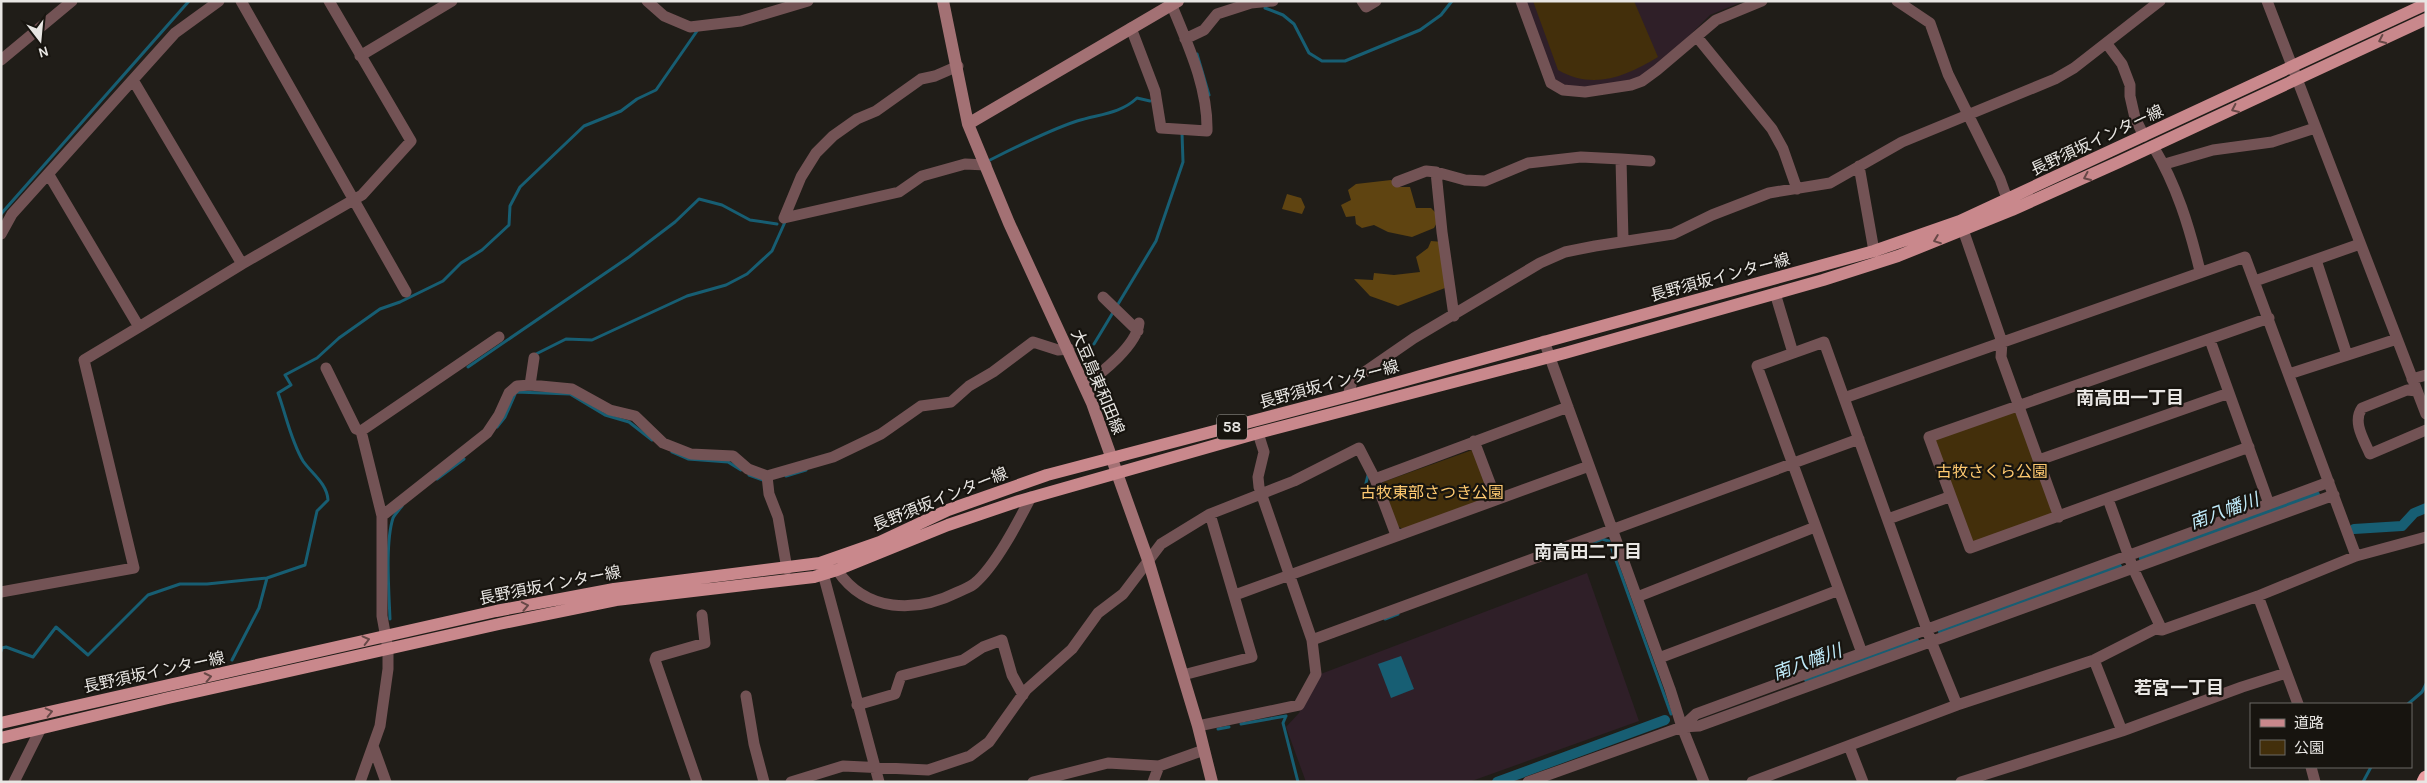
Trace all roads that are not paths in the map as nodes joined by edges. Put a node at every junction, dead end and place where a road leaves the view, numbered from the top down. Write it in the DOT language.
graph roads {
  1 [pos="72,1"];
  2 [pos="219,1"];
  3 [pos="241,1"];
  4 [pos="328,1"];
  5 [pos="452,1"];
  6 [pos="647,1"];
  7 [pos="808,1"];
  8 [pos="943,1"];
  9 [pos="1273,1"];
  10 [pos="1362,1"];
  11 [pos="1376,1"];
  12 [pos="1521,1"];
  13 [pos="1762,1"];
  14 [pos="1897,1"];
  15 [pos="2160,1"];
  16 [pos="2268,1"];
  17 [pos="1173,3"];
  18 [pos="2426,4"];
  19 [pos="2426,19"];
  20 [pos="1131,28"];
  21 [pos="1697,37"];
  22 [pos="1184,39"];
  23 [pos="2107,44"];
  24 [pos="360,56"];
  25 [pos="1,60"];
  26 [pos="958,66"];
  27 [pos="2292,66"];
  28 [pos="133,80"];
  29 [pos="2297,80"];
  30 [pos="1968,114"];
  31 [pos="968,124"];
  32 [pos="2315,128"];
  33 [pos="2144,136"];
  34 [pos="2153,146"];
  35 [pos="1620,159"];
  36 [pos="1650,161"];
  37 [pos="2164,164"];
  38 [pos="986,165"];
  39 [pos="1859,166"];
  40 [pos="1436,172"];
  41 [pos="49,175"];
  42 [pos="1396,182"];
  43 [pos="1797,189"];
  44 [pos="353,201"];
  45 [pos="2009,204"];
  46 [pos="1962,225"];
  47 [pos="1,234"];
  48 [pos="1623,240"];
  49 [pos="2360,244"];
  50 [pos="1874,251"];
  51 [pos="2316,260"];
  52 [pos="242,264"];
  53 [pos="2200,271"];
  54 [pos="2255,281"];
  55 [pos="406,292"];
  56 [pos="1775,293"];
  57 [pos="1103,298"];
  58 [pos="1454,316"];
  59 [pos="2269,318"];
  60 [pos="139,327"];
  61 [pos="500,337"];
  62 [pos="2397,339"];
  63 [pos="2210,340"];
  64 [pos="1544,341"];
  65 [pos="2002,342"];
  66 [pos="1069,349"];
  67 [pos="1793,353"];
  68 [pos="2347,355"];
  69 [pos="1550,357"];
  70 [pos="534,358"];
  71 [pos="326,368"];
  72 [pos="2289,374"];
  73 [pos="2426,375"];
  74 [pos="2412,379"];
  75 [pos="530,385"];
  76 [pos="1084,385"];
  77 [pos="2417,391"];
  78 [pos="2229,393"];
  79 [pos="1348,396"];
  80 [pos="1844,398"];
  81 [pos="2019,404"];
  82 [pos="1568,407"];
  83 [pos="2426,414"];
  84 [pos="2426,430"];
  85 [pos="361,431"];
  86 [pos="1258,433"];
  87 [pos="1859,439"];
  88 [pos="1474,441"];
  89 [pos="2249,447"];
  90 [pos="1112,458"];
  91 [pos="2039,460"];
  92 [pos="1792,464"];
  93 [pos="1589,466"];
  94 [pos="1117,474"];
  95 [pos="767,476"];
  96 [pos="1375,479"];
  97 [pos="2329,482"];
  98 [pos="1261,493"];
  99 [pos="2334,495"];
  100 [pos="1031,497"];
  101 [pos="1950,497"];
  102 [pos="1496,499"];
  103 [pos="2108,499"];
  104 [pos="2269,504"];
  105 [pos="1210,514"];
  106 [pos="382,516"];
  107 [pos="2059,517"];
  108 [pos="1888,519"];
  109 [pos="1816,527"];
  110 [pos="1612,530"];
  111 [pos="1396,535"];
  112 [pos="2426,536"];
  113 [pos="2128,556"];
  114 [pos="2356,556"];
  115 [pos="1148,560"];
  116 [pos="2132,568"];
  117 [pos="787,569"];
  118 [pos="822,569"];
  119 [pos="836,570"];
  120 [pos="1290,574"];
  121 [pos="1839,590"];
  122 [pos="1,592"];
  123 [pos="1235,595"];
  124 [pos="2258,596"];
  125 [pos="1637,597"];
  126 [pos="702,615"];
  127 [pos="1927,630"];
  128 [pos="2162,630"];
  129 [pos="386,636"];
  130 [pos="1312,640"];
  131 [pos="1931,641"];
  132 [pos="388,649"];
  133 [pos="1862,653"];
  134 [pos="1659,658"];
  135 [pos="2094,660"];
  136 [pos="2286,673"];
  137 [pos="1182,675"];
  138 [pos="1023,695"];
  139 [pos="746,696"];
  140 [pos="2298,703"];
  141 [pos="858,705"];
  142 [pos="1957,705"];
  143 [pos="1,723"];
  144 [pos="1198,726"];
  145 [pos="1682,727"];
  146 [pos="42,728"];
  147 [pos="2122,731"];
  148 [pos="1,738"];
  149 [pos="373,746"];
  150 [pos="1849,746"];
  151 [pos="1204,750"];
  152 [pos="1159,766"];
  153 [pos="2312,768"];
  154 [pos="875,769"];
  155 [pos="2426,778"];
  156 [pos="1753,781"];
  157 [pos="14,782"];
  158 [pos="360,782"];
  159 [pos="386,782"];
  160 [pos="697,782"];
  161 [pos="764,782"];
  162 [pos="792,782"];
  163 [pos="879,782"];
  164 [pos="1033,782"];
  165 [pos="1153,782"];
  166 [pos="1212,782"];
  167 [pos="1528,782"];
  168 [pos="1704,782"];
  169 [pos="1863,782"];
  170 [pos="1961,782"];
  171 [pos="2315,782"];
  172 [pos="2424,782"];
  1 -- 25 [label="street"];
  2 -- 28 [label="street"];
  3 -- 44 [label="street"];
  4 -- 24 [label="street"];
  5 -- 24 [label="street"];
  6 -- 7 [label="street"];
  8 -- 26 [label="main road, 大豆島東和田線"];
  9 -- 22 [label="street"];
  10 -- 11 [label="street"];
  12 -- 21 [label="street"];
  13 -- 21 [label="street"];
  14 -- 30 [label="street"];
  15 -- 23 [label="street"];
  16 -- 27 [label="street"];
  17 -- 20 [label="main road"];
  17 -- 22 [label="street"];
  18 -- 27 [label="main road, 長野須坂インター線 / 58"];
  19 -- 29 [label="main road, 長野須坂インター線 / 58, one-way"];
  20 -- 22 [label="street"];
  20 -- 31 [label="main road"];
  21 -- 43 [label="street"];
  23 -- 30 [label="street"];
  23 -- 33 [label="street"];
  24 -- 44 [label="street"];
  26 -- 31 [label="main road, 大豆島東和田線"];
  26 -- 38 [label="street"];
  27 -- 29 [label="street"];
  27 -- 33 [label="main road, 長野須坂インター線 / 58"];
  28 -- 41 [label="street"];
  28 -- 52 [label="street"];
  29 -- 32 [label="street"];
  29 -- 34 [label="main road, 長野須坂インター線 / 58, one-way"];
  30 -- 39 [label="street"];
  30 -- 45 [label="street"];
  31 -- 38 [label="main road, 大豆島東和田線"];
  32 -- 37 [label="street"];
  32 -- 49 [label="street"];
  33 -- 45 [label="main road, 長野須坂インター線 / 58"];
  34 -- 37 [label="street"];
  34 -- 45 [label="main road, 長野須坂インター線 / 58, one-way"];
  35 -- 36 [label="street"];
  35 -- 40 [label="street"];
  35 -- 48 [label="street"];
  37 -- 53 [label="street"];
  38 -- 66 [label="main road, 大豆島東和田線"];
  39 -- 43 [label="street"];
  39 -- 50 [label="street"];
  40 -- 42 [label="street"];
  40 -- 58 [label="street"];
  41 -- 47 [label="street"];
  41 -- 60 [label="street"];
  43 -- 48 [label="street"];
  44 -- 52 [label="street"];
  44 -- 55 [label="street"];
  45 -- 46 [label="main road, 長野須坂インター線 / 58"];
  46 -- 50 [label="main road, 長野須坂インター線 / 58"];
  46 -- 56 [label="main road, 長野須坂インター線 / 58, one-way"];
  46 -- 65 [label="street"];
  48 -- 58 [label="street"];
  49 -- 51 [label="street"];
  49 -- 62 [label="street"];
  50 -- 64 [label="main road, 長野須坂インター線 / 58"];
  51 -- 54 [label="street"];
  51 -- 68 [label="street"];
  52 -- 60 [label="street"];
  53 -- 54 [label="street"];
  53 -- 65 [label="street"];
  54 -- 59 [label="street"];
  56 -- 67 [label="street"];
  56 -- 69 [label="main road, 長野須坂インター線 / 58"];
  57 -- 76 [label="street"];
  58 -- 79 [label="street"];
  59 -- 63 [label="street"];
  59 -- 72 [label="street"];
  60 -- 122 [label="street"];
  61 -- 85 [label="street"];
  62 -- 68 [label="street"];
  62 -- 74 [label="street"];
  63 -- 78 [label="street"];
  63 -- 81 [label="street"];
  64 -- 69 [label="street"];
  64 -- 79 [label="main road, 長野須坂インター線 / 58"];
  65 -- 80 [label="street"];
  65 -- 81 [label="street"];
  66 -- 76 [label="main road, 大豆島東和田線"];
  66 -- 95 [label="street"];
  67 -- 80 [label="street"];
  67 -- 92 [label="street"];
  68 -- 72 [label="street"];
  69 -- 82 [label="street"];
  69 -- 86 [label="main road, 長野須坂インター線 / 58"];
  70 -- 75 [label="street"];
  71 -- 85 [label="street"];
  72 -- 97 [label="street"];
  73 -- 74 [label="street"];
  74 -- 77 [label="street"];
  75 -- 95 [label="street"];
  75 -- 106 [label="street"];
  76 -- 90 [label="main road, 大豆島東和田線"];
  77 -- 83 [label="street"];
  77 -- 84 [label="street"];
  78 -- 89 [label="street"];
  78 -- 91 [label="street"];
  79 -- 90 [label="main road, 長野須坂インター線 / 58"];
  80 -- 87 [label="street"];
  81 -- 91 [label="street"];
  81 -- 101 [label="street"];
  82 -- 88 [label="street"];
  82 -- 93 [label="street"];
  85 -- 106 [label="street"];
  86 -- 94 [label="main road, 長野須坂インター線 / 58"];
  86 -- 98 [label="street"];
  87 -- 92 [label="street"];
  87 -- 108 [label="street"];
  88 -- 96 [label="street"];
  88 -- 102 [label="street"];
  89 -- 103 [label="street"];
  89 -- 104 [label="street"];
  90 -- 94 [label="main road, 大豆島東和田線"];
  90 -- 118 [label="main road, 長野須坂インター線 / 58"];
  91 -- 107 [label="street"];
  92 -- 109 [label="street"];
  92 -- 110 [label="street"];
  93 -- 102 [label="street"];
  93 -- 110 [label="street"];
  94 -- 100 [label="main road, 長野須坂インター線 / 58"];
  94 -- 115 [label="main road, 大豆島東和田線"];
  95 -- 117 [label="street"];
  96 -- 98 [label="street"];
  96 -- 111 [label="street"];
  97 -- 99 [label="street"];
  97 -- 104 [label="street"];
  98 -- 105 [label="street"];
  98 -- 120 [label="street"];
  99 -- 114 [label="street"];
  99 -- 116 [label="street"];
  100 -- 119 [label="main road, 長野須坂インター線 / 58"];
  100 -- 119 [label="street"];
  101 -- 107 [label="street"];
  101 -- 108 [label="street"];
  102 -- 111 [label="street"];
  103 -- 107 [label="street"];
  103 -- 113 [label="street"];
  104 -- 113 [label="street"];
  105 -- 115 [label="street"];
  105 -- 123 [label="street"];
  106 -- 129 [label="street"];
  108 -- 127 [label="street"];
  109 -- 121 [label="street"];
  109 -- 125 [label="street"];
  110 -- 125 [label="street"];
  110 -- 130 [label="street"];
  111 -- 120 [label="street"];
  112 -- 114 [label="street"];
  113 -- 116 [label="street"];
  113 -- 127 [label="street"];
  114 -- 124 [label="street"];
  115 -- 137 [label="main road, 大豆島東和田線"];
  115 -- 138 [label="street"];
  116 -- 128 [label="street"];
  116 -- 131 [label="street"];
  117 -- 118 [label="main road, 長野須坂インター線 / 58"];
  129 -- 117 [label="main road, 長野須坂インター線 / 58, one-way"];
  118 -- 119 [label="main road, 長野須坂インター線 / 58"];
  118 -- 132 [label="main road, 長野須坂インター線 / 58"];
  118 -- 141 [label="street"];
  120 -- 123 [label="street"];
  120 -- 130 [label="street"];
  121 -- 133 [label="street"];
  121 -- 134 [label="street"];
  123 -- 137 [label="street"];
  124 -- 128 [label="street"];
  124 -- 136 [label="street"];
  125 -- 134 [label="street"];
  126 -- 160 [label="street"];
  127 -- 131 [label="street"];
  127 -- 133 [label="street"];
  128 -- 135 [label="street"];
  129 -- 132 [label="street"];
  143 -- 129 [label="main road, 長野須坂インター線 / 58, one-way"];
  130 -- 144 [label="street"];
  131 -- 142 [label="street"];
  131 -- 145 [label="street"];
  132 -- 146 [label="main road, 長野須坂インター線 / 58"];
  132 -- 149 [label="street"];
  133 -- 145 [label="street"];
  134 -- 145 [label="street"];
  135 -- 142 [label="street"];
  135 -- 147 [label="street"];
  136 -- 140 [label="street"];
  136 -- 147 [label="street"];
  137 -- 144 [label="main road, 大豆島東和田線"];
  138 -- 141 [label="street"];
  138 -- 154 [label="street"];
  139 -- 161 [label="street"];
  141 -- 154 [label="street"];
  142 -- 150 [label="street"];
  144 -- 151 [label="main road, 大豆島東和田線"];
  145 -- 167 [label="street"];
  145 -- 168 [label="street"];
  146 -- 148 [label="main road, 長野須坂インター線 / 58"];
  146 -- 157 [label="street"];
  147 -- 170 [label="street"];
  149 -- 158 [label="street"];
  149 -- 159 [label="street"];
  150 -- 156 [label="street"];
  150 -- 169 [label="street"];
  151 -- 152 [label="street"];
  151 -- 166 [label="main road, 大豆島東和田線"];
  152 -- 164 [label="street"];
  152 -- 165 [label="street"];
  153 -- 171 [label="street"];
  154 -- 162 [label="street"];
  154 -- 163 [label="street"];
  155 -- 172 [label="highway"];
}
